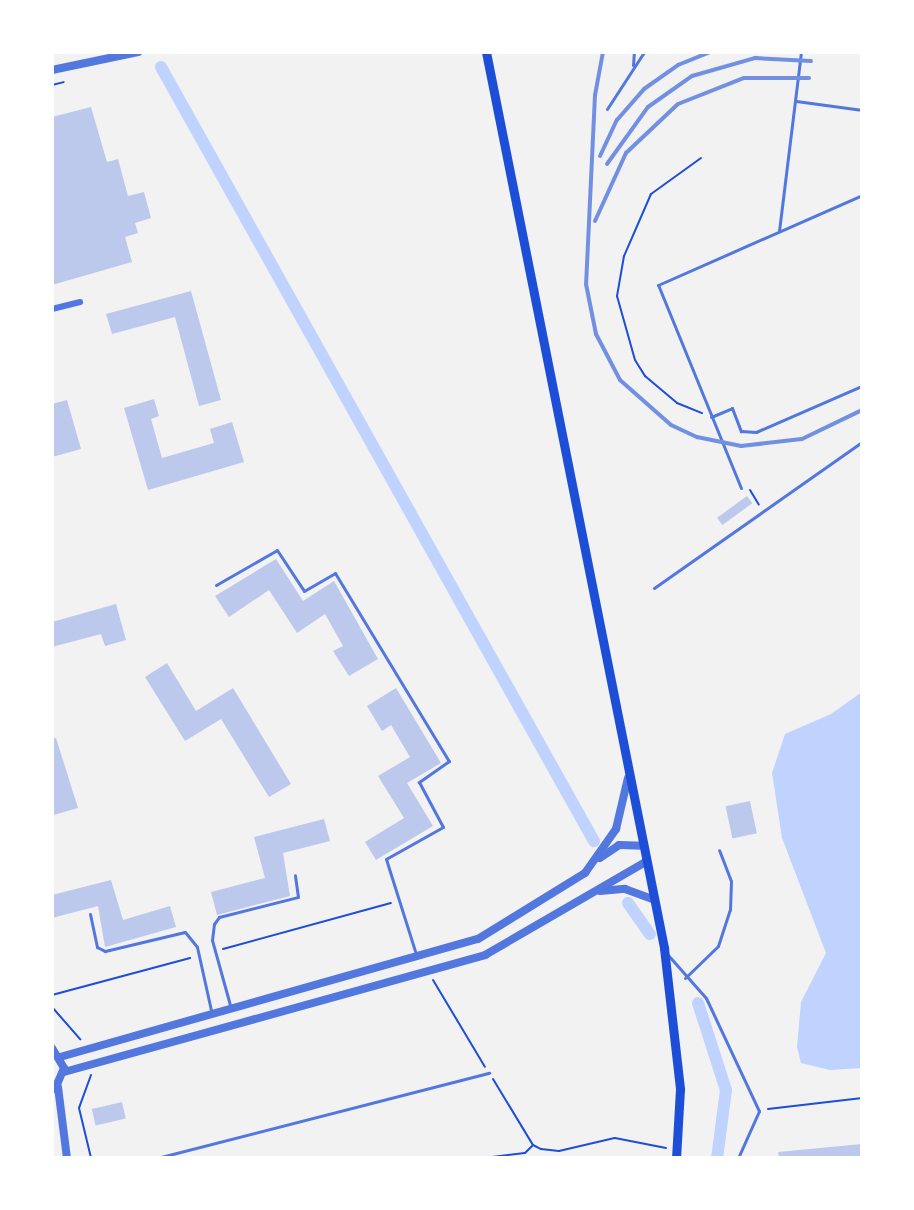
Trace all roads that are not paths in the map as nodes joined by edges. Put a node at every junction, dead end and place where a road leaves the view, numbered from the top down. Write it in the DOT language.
graph roads {
  1 [pos="138,52"];
  2 [pos="486,52"];
  3 [pos="634,52"];
  4 [pos="644,52"];
  5 [pos="801,52"];
  6 [pos="633,65"];
  7 [pos="52,70"];
  8 [pos="796,101"];
  9 [pos="607,109"];
  10 [pos="862,110"];
  11 [pos="862,195"];
  12 [pos="779,231"];
  13 [pos="80,302"];
  14 [pos="52,309"];
  15 [pos="862,386"];
  16 [pos="711,417"];
  17 [pos="862,442"];
  18 [pos="741,488"];
  19 [pos="216,585"];
  20 [pos="654,588"];
  21 [pos="628,778"];
  22 [pos="643,846"];
  23 [pos="719,850"];
  24 [pos="596,860"];
  25 [pos="647,861"];
  26 [pos="295,875"];
  27 [pos="596,891"];
  28 [pos="655,900"];
  29 [pos="90,914"];
  30 [pos="664,948"];
  31 [pos="417,958"];
  32 [pos="685,978"];
  33 [pos="231,1009"];
  34 [pos="212,1014"];
  35 [pos="52,1048"];
  36 [pos="60,1057"];
  37 [pos="64,1072"];
  38 [pos="489,1073"];
  39 [pos="55,1090"];
  40 [pos="52,1119"];
  41 [pos="62,1139"];
  42 [pos="676,1154"];
  43 [pos="67,1158"];
  44 [pos="157,1158"];
  45 [pos="738,1158"];
  1 -- 7 [label="street"];
  2 -- 21 [label="main road"];
  3 -- 6 [label="lane"];
  4 -- 6 [label="lane"];
  5 -- 8 [label="lane"];
  6 -- 9 [label="lane"];
  8 -- 10 [label="lane"];
  8 -- 12 [label="lane"];
  11 -- 12 [label="lane"];
  12 -- 16 [label="lane"];
  13 -- 14 [label="street"];
  15 -- 16 [label="lane"];
  16 -- 18 [label="lane"];
  17 -- 20 [label="lane"];
  19 -- 31 [label="lane"];
  21 -- 22 [label="main road"];
  21 -- 24 [label="street"];
  22 -- 24 [label="street"];
  22 -- 25 [label="main road"];
  23 -- 32 [label="lane"];
  24 -- 31 [label="street"];
  25 -- 27 [label="street"];
  25 -- 28 [label="main road"];
  26 -- 33 [label="lane"];
  27 -- 28 [label="street"];
  27 -- 37 [label="street"];
  28 -- 30 [label="main road"];
  29 -- 34 [label="lane"];
  30 -- 32 [label="lane"];
  30 -- 42 [label="main road"];
  31 -- 33 [label="street"];
  32 -- 45 [label="lane"];
  33 -- 34 [label="street"];
  34 -- 36 [label="street"];
  35 -- 36 [label="street"];
  36 -- 37 [label="street"];
  37 -- 39 [label="street"];
  38 -- 44 [label="lane"];
  39 -- 41 [label="street"];
  40 -- 41 [label="street"];
  41 -- 43 [label="street"];
}
